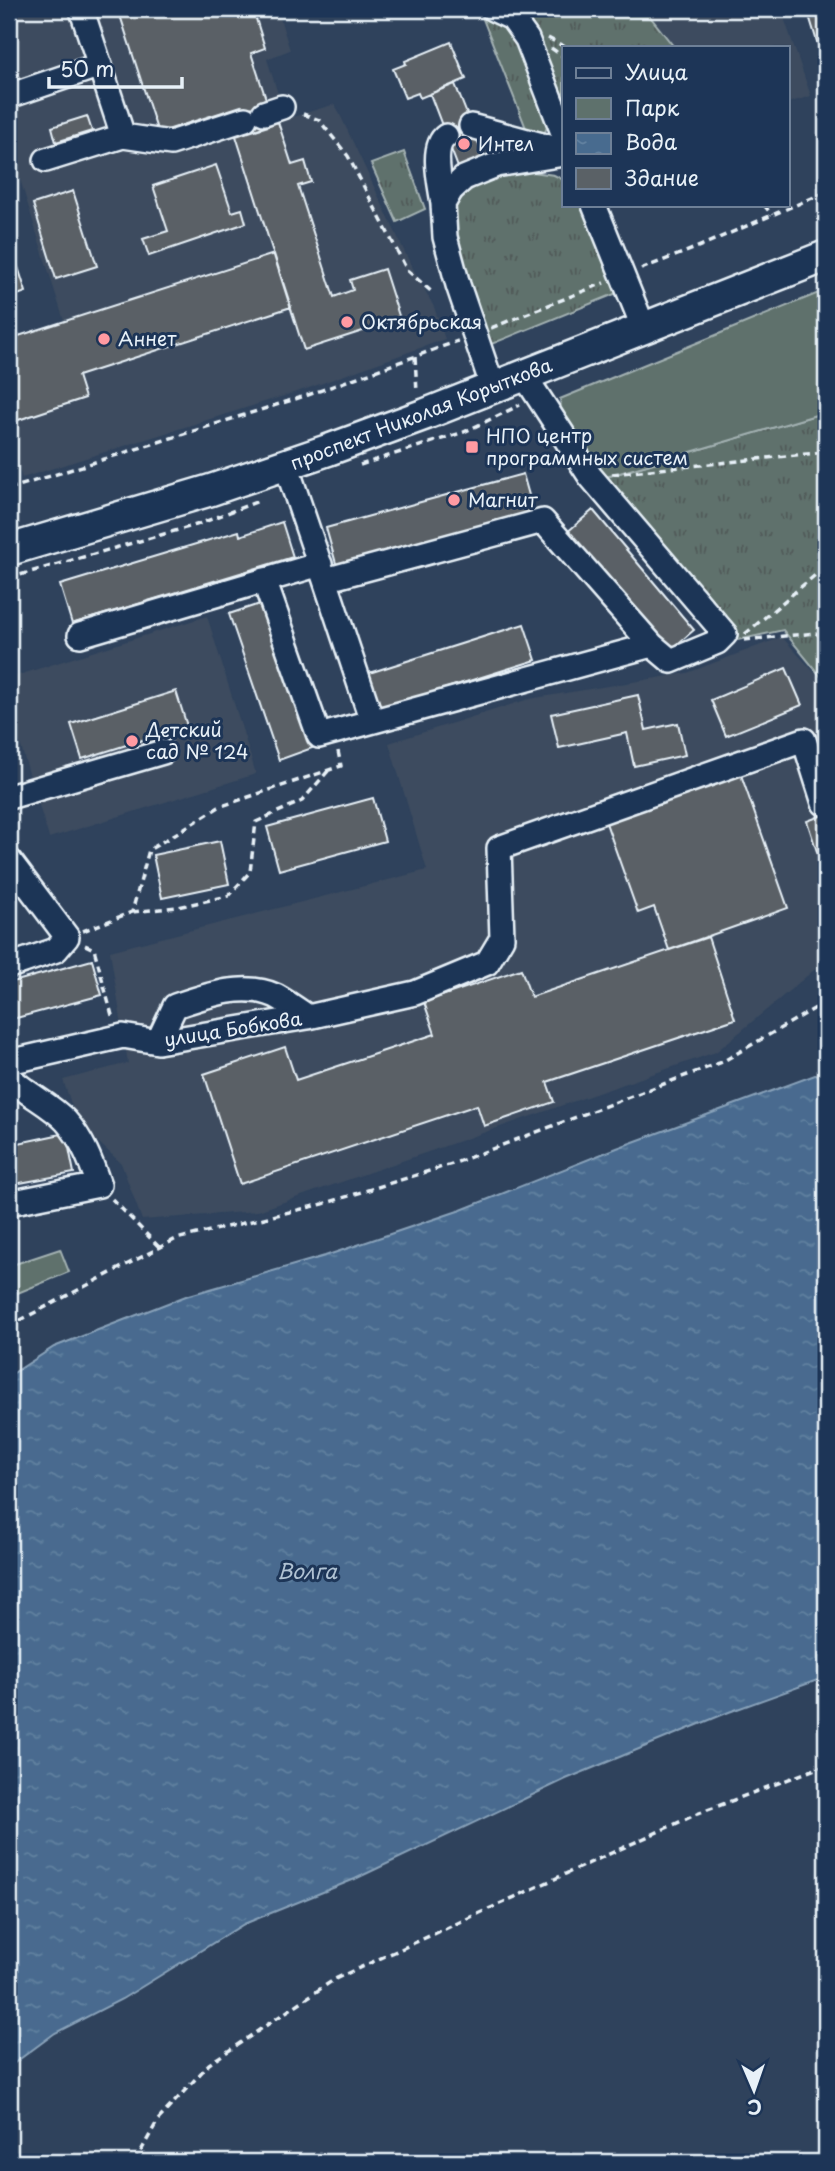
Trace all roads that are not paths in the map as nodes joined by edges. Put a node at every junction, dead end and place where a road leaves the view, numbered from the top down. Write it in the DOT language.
graph roads {
  1 [pos="82,11"];
  2 [pos="506,12"];
  3 [pos="100,65"];
  4 [pos="9,96"];
  5 [pos="274,114"];
  6 [pos="471,126"];
  7 [pos="562,130"];
  8 [pos="122,136"];
  9 [pos="446,136"];
  10 [pos="562,151"];
  11 [pos="562,152"];
  12 [pos="46,160"];
  13 [pos="443,204"];
  14 [pos="597,206"];
  15 [pos="826,257"];
  16 [pos="644,328"];
  17 [pos="524,375"];
  18 [pos="492,388"];
  19 [pos="286,465"];
  20 [pos="9,550"];
  21 [pos="323,572"];
  22 [pos="264,580"];
  23 [pos="80,635"];
  24 [pos="652,645"];
  25 [pos="372,721"];
  26 [pos="163,752"];
  27 [pos="9,797"];
  28 [pos="824,803"];
  29 [pos="9,860"];
  30 [pos="9,967"];
  31 [pos="308,1017"];
  32 [pos="158,1042"];
  33 [pos="9,1062"];
  34 [pos="9,1077"];
  35 [pos="9,1203"];
  1 -- 3 [label="street"];
  2 -- 7 [label="street"];
  3 -- 4 [label="street"];
  3 -- 8 [label="street"];
  5 -- 8 [label="street"];
  6 -- 10 [label="street"];
  8 -- 12 [label="street"];
  9 -- 13 [label="street"];
  11 -- 13 [label="street"];
  13 -- 18 [label="street"];
  14 -- 16 [label="street"];
  15 -- 16 [label="main road, проспект Николая Корыткова"];
  16 -- 17 [label="main road, проспект Николая Корыткова"];
  17 -- 18 [label="main road, проспект Николая Корыткова"];
  17 -- 24 [label="street"];
  18 -- 19 [label="main road, проспект Николая Корыткова"];
  19 -- 20 [label="main road, проспект Николая Корыткова"];
  19 -- 21 [label="street"];
  21 -- 22 [label="street"];
  21 -- 24 [label="street"];
  21 -- 25 [label="street"];
  22 -- 23 [label="street"];
  22 -- 25 [label="street"];
  24 -- 25 [label="street"];
  26 -- 27 [label="street"];
  28 -- 31 [label="street, улица Бобкова"];
  29 -- 30 [label="street"];
  31 -- 32 [label="street, улица Бобкова"];
  31 -- 32 [label="street"];
  32 -- 33 [label="street, улица Бобкова"];
  34 -- 35 [label="street"];
}
